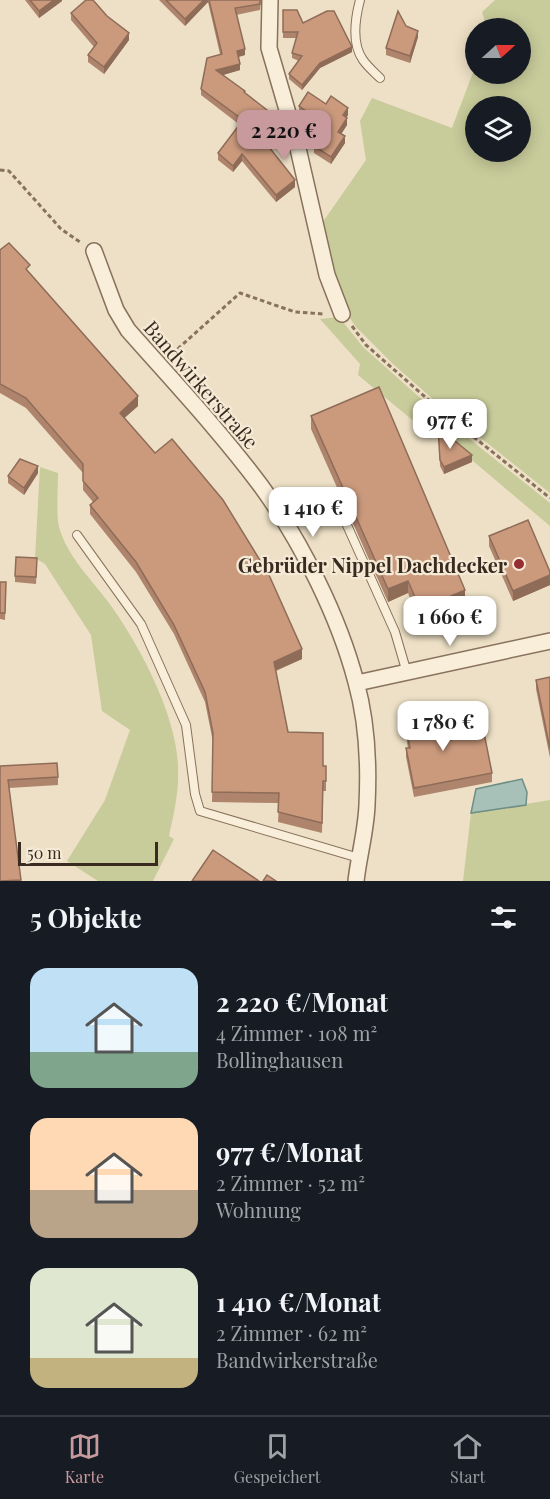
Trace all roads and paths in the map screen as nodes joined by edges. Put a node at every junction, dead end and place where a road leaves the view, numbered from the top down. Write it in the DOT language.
graph roads {
  1 [pos="270,0"];
  2 [pos="360,0"];
  3 [pos="380,78"];
  4 [pos="0,170"];
  5 [pos="94,251"];
  6 [pos="342,314"];
  7 [pos="159,365"];
  8 [pos="550,498"];
  9 [pos="346,523"];
  10 [pos="77,535"];
  11 [pos="550,641"];
  12 [pos="407,673"];
  13 [pos="357,683"];
  14 [pos="359,858"];
  15 [pos="356,881"];
  1 -- 6 [label="street"];
  2 -- 3 [label="lane"];
  4 -- 5 [label="path"];
  5 -- 7 [label="street, Bandwirkerstraße"];
  6 -- 7 [label="path"];
  6 -- 8 [label="path"];
  7 -- 13 [label="street, Bandwirkerstraße"];
  9 -- 12 [label="lane"];
  10 -- 14 [label="lane"];
  11 -- 12 [label="street"];
  12 -- 13 [label="street"];
  13 -- 14 [label="street, Bandwirkerstraße"];
  14 -- 15 [label="street, Bandwirkerstraße"];
}
